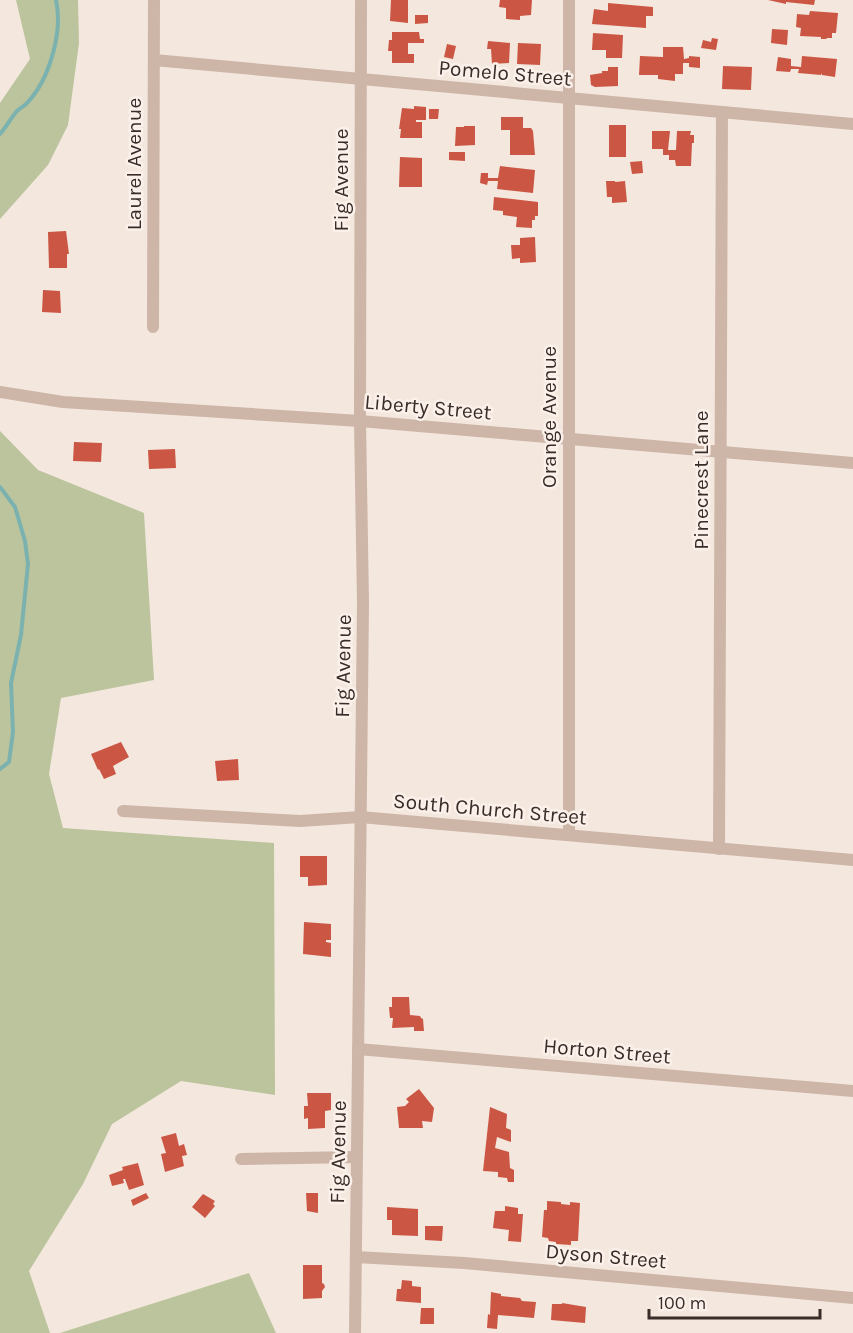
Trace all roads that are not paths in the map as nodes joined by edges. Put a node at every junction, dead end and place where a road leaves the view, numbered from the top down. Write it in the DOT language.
graph roads {
  1 [pos="154,0"];
  2 [pos="361,0"];
  3 [pos="569,0"];
  4 [pos="154,60"];
  5 [pos="361,80"];
  6 [pos="569,98"];
  7 [pos="722,112"];
  8 [pos="853,124"];
  9 [pos="153,327"];
  10 [pos="0,392"];
  11 [pos="360,421"];
  12 [pos="568,439"];
  13 [pos="721,452"];
  14 [pos="853,463"];
  15 [pos="123,811"];
  16 [pos="360,817"];
  17 [pos="568,834"];
  18 [pos="719,849"];
  19 [pos="853,860"];
  20 [pos="358,1049"];
  21 [pos="853,1091"];
  22 [pos="357,1157"];
  23 [pos="241,1159"];
  24 [pos="356,1257"];
  25 [pos="853,1298"];
  26 [pos="356,1333"];
  1 -- 4 [label="street, Laurel Avenue"];
  2 -- 5 [label="street, Fig Avenue"];
  3 -- 6 [label="street, Orange Avenue"];
  4 -- 5 [label="street, Pomelo Street"];
  4 -- 9 [label="street, Laurel Avenue"];
  5 -- 6 [label="street, Pomelo Street"];
  5 -- 11 [label="street, Fig Avenue"];
  6 -- 7 [label="street, Pomelo Street"];
  6 -- 12 [label="street, Orange Avenue"];
  7 -- 8 [label="street, Pomelo Street"];
  7 -- 13 [label="street, Pinecrest Lane"];
  10 -- 11 [label="street, Liberty Street"];
  11 -- 12 [label="street, Liberty Street"];
  11 -- 16 [label="street, Fig Avenue"];
  12 -- 13 [label="street, Liberty Street"];
  12 -- 17 [label="street, Orange Avenue"];
  13 -- 14 [label="street, Liberty Street"];
  13 -- 18 [label="street, Pinecrest Lane"];
  15 -- 16 [label="street, South Church Street"];
  16 -- 17 [label="street, South Church Street"];
  16 -- 20 [label="street, Fig Avenue"];
  17 -- 18 [label="street, South Church Street"];
  18 -- 19 [label="street, South Church Street"];
  20 -- 21 [label="street, Horton Street"];
  20 -- 22 [label="street, Fig Avenue"];
  22 -- 23 [label="street"];
  22 -- 24 [label="street, Fig Avenue"];
  24 -- 25 [label="street, Dyson Street"];
  24 -- 26 [label="street, Fig Avenue"];
}
